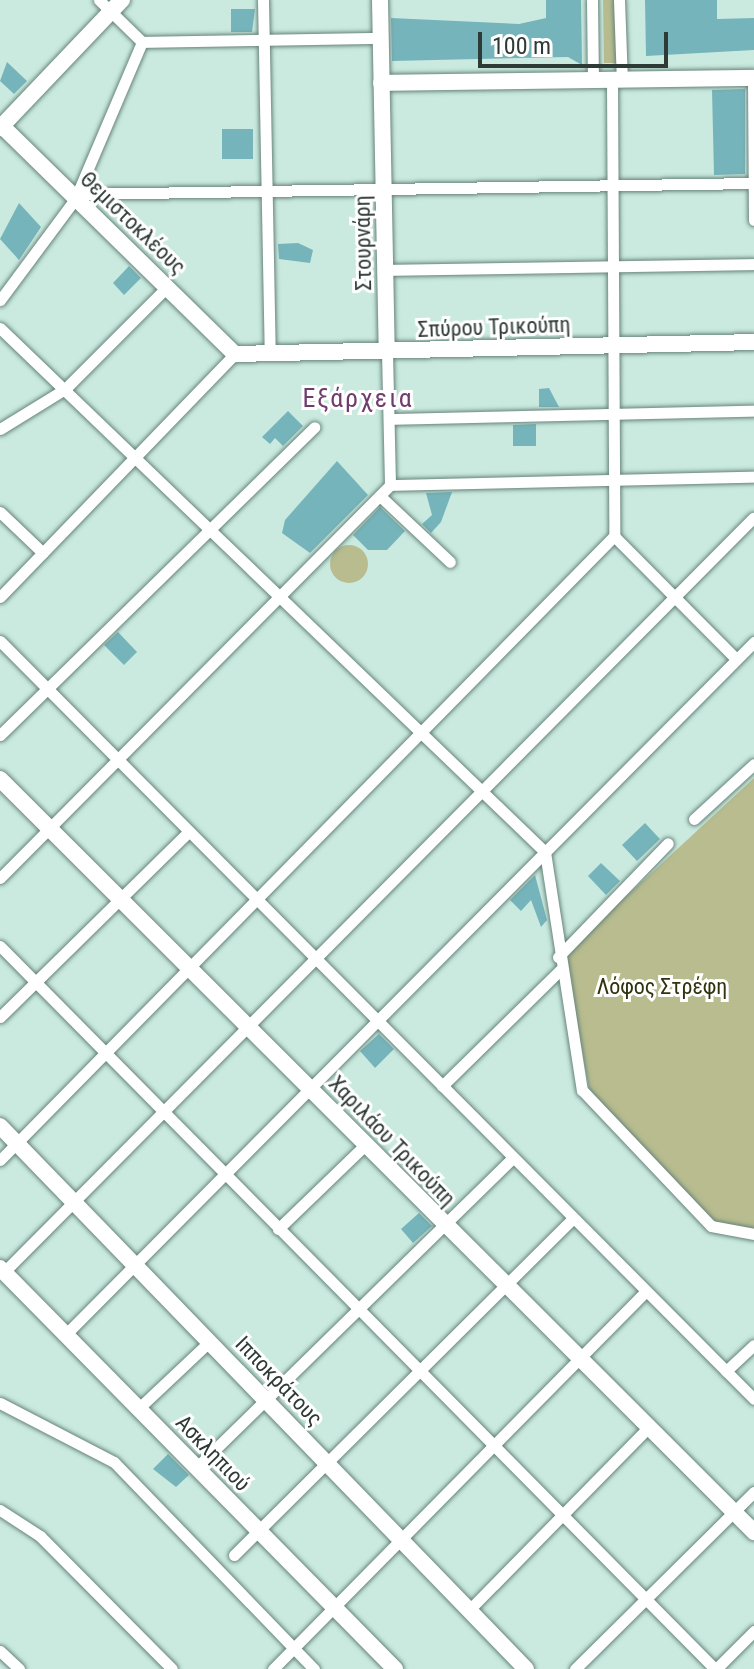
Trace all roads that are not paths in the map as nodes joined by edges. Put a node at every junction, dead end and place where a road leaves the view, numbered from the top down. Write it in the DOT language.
graph roads {
  1 [pos="99,0"];
  2 [pos="263,0"];
  3 [pos="380,0"];
  4 [pos="592,0"];
  5 [pos="619,0"];
  6 [pos="117,6"];
  7 [pos="380,38"];
  8 [pos="142,42"];
  9 [pos="264,42"];
  10 [pos="754,78"];
  11 [pos="593,80"];
  12 [pos="617,80"];
  13 [pos="381,83"];
  14 [pos="1,126"];
  15 [pos="754,184"];
  16 [pos="611,186"];
  17 [pos="384,190"];
  18 [pos="262,191"];
  19 [pos="76,196"];
  20 [pos="754,220"];
  21 [pos="754,264"];
  22 [pos="614,267"];
  23 [pos="385,270"];
  24 [pos="167,287"];
  25 [pos="0,300"];
  26 [pos="0,328"];
  27 [pos="754,342"];
  28 [pos="614,346"];
  29 [pos="387,352"];
  30 [pos="235,354"];
  31 [pos="270,355"];
  32 [pos="65,389"];
  33 [pos="754,411"];
  34 [pos="616,414"];
  35 [pos="389,419"];
  36 [pos="314,427"];
  37 [pos="0,429"];
  38 [pos="137,455"];
  39 [pos="754,477"];
  40 [pos="617,478"];
  41 [pos="390,485"];
  42 [pos="380,496"];
  43 [pos="0,512"];
  44 [pos="753,518"];
  45 [pos="207,525"];
  46 [pos="614,536"];
  47 [pos="43,553"];
  48 [pos="450,562"];
  49 [pos="676,594"];
  50 [pos="0,597"];
  51 [pos="282,598"];
  52 [pos="0,641"];
  53 [pos="754,642"];
  54 [pos="736,659"];
  55 [pos="45,687"];
  56 [pos="424,731"];
  57 [pos="0,735"];
  58 [pos="117,759"];
  59 [pos="754,764"];
  60 [pos="0,779"];
  61 [pos="481,786"];
  62 [pos="694,819"];
  63 [pos="50,827"];
  64 [pos="189,831"];
  65 [pos="668,843"];
  66 [pos="545,852"];
  67 [pos="0,878"];
  68 [pos="122,899"];
  69 [pos="257,900"];
  70 [pos="0,946"];
  71 [pos="312,955"];
  72 [pos="559,964"];
  73 [pos="189,969"];
  74 [pos="35,982"];
  75 [pos="0,1017"];
  76 [pos="377,1021"];
  77 [pos="247,1027"];
  78 [pos="106,1054"];
  79 [pos="442,1086"];
  80 [pos="311,1089"];
  81 [pos="165,1113"];
  82 [pos="0,1126"];
  83 [pos="17,1143"];
  84 [pos="365,1145"];
  85 [pos="513,1158"];
  86 [pos="0,1160"];
  87 [pos="225,1175"];
  88 [pos="75,1203"];
  89 [pos="573,1218"];
  90 [pos="443,1225"];
  91 [pos="278,1229"];
  92 [pos="754,1234"];
  93 [pos="135,1265"];
  94 [pos="2,1270"];
  95 [pos="507,1285"];
  96 [pos="646,1291"];
  97 [pos="357,1309"];
  98 [pos="66,1334"];
  99 [pos="210,1341"];
  100 [pos="754,1345"];
  101 [pos="580,1358"];
  102 [pos="726,1371"];
  103 [pos="420,1372"];
  104 [pos="265,1398"];
  105 [pos="754,1399"];
  106 [pos="0,1403"];
  107 [pos="139,1408"];
  108 [pos="649,1427"];
  109 [pos="493,1446"];
  110 [pos="328,1463"];
  111 [pos="197,1467"];
  112 [pos="754,1492"];
  113 [pos="0,1510"];
  114 [pos="734,1512"];
  115 [pos="562,1515"];
  116 [pos="259,1530"];
  117 [pos="754,1532"];
  118 [pos="401,1539"];
  119 [pos="234,1555"];
  120 [pos="647,1600"];
  121 [pos="334,1607"];
  122 [pos="469,1610"];
  123 [pos="754,1631"];
  124 [pos="293,1648"];
  125 [pos="0,1651"];
  126 [pos="19,1669"];
  127 [pos="172,1669"];
  128 [pos="273,1669"];
  129 [pos="314,1669"];
  130 [pos="395,1669"];
  131 [pos="526,1669"];
  132 [pos="575,1669"];
  133 [pos="716,1669"];
  1 -- 6 [label="street"];
  2 -- 9 [label="street"];
  3 -- 7 [label="street, Στουρνάρη"];
  4 -- 11 [label="street"];
  5 -- 12 [label="street"];
  6 -- 8 [label="street"];
  6 -- 14 [label="street"];
  7 -- 9 [label="street"];
  7 -- 13 [label="street, Στουρνάρη"];
  8 -- 9 [label="street"];
  8 -- 19 [label="street"];
  9 -- 18 [label="street"];
  10 -- 12 [label="street"];
  10 -- 15 [label="street"];
  11 -- 12 [label="street"];
  11 -- 13 [label="street"];
  12 -- 16 [label="street"];
  13 -- 17 [label="street, Στουρνάρη"];
  14 -- 19 [label="street, Θεμιστοκλέους"];
  15 -- 16 [label="street"];
  15 -- 20 [label="street"];
  16 -- 17 [label="street"];
  16 -- 22 [label="street"];
  17 -- 18 [label="street"];
  17 -- 23 [label="street, Στουρνάρη"];
  18 -- 19 [label="street"];
  18 -- 31 [label="street"];
  19 -- 24 [label="street, Θεμιστοκλέους"];
  19 -- 25 [label="street"];
  21 -- 22 [label="street"];
  22 -- 23 [label="street"];
  22 -- 28 [label="street"];
  23 -- 29 [label="street, Στουρνάρη"];
  24 -- 30 [label="street, Θεμιστοκλέους"];
  24 -- 32 [label="street"];
  26 -- 32 [label="street"];
  27 -- 28 [label="street, Σπύρου Τρικούπη"];
  28 -- 29 [label="street, Σπύρου Τρικούπη"];
  28 -- 34 [label="street"];
  29 -- 31 [label="street, Σπύρου Τρικούπη"];
  29 -- 35 [label="street, Στουρνάρη"];
  30 -- 31 [label="street, Σπύρου Τρικούπη"];
  30 -- 38 [label="street"];
  32 -- 37 [label="street"];
  32 -- 38 [label="street"];
  33 -- 34 [label="street"];
  34 -- 35 [label="street"];
  34 -- 40 [label="street"];
  35 -- 41 [label="street, Στουρνάρη"];
  36 -- 45 [label="street"];
  38 -- 45 [label="street"];
  38 -- 47 [label="street"];
  39 -- 40 [label="street"];
  40 -- 41 [label="street"];
  40 -- 46 [label="street"];
  41 -- 42 [label="street"];
  42 -- 48 [label="street"];
  42 -- 51 [label="street"];
  43 -- 47 [label="street"];
  44 -- 49 [label="street"];
  45 -- 51 [label="street"];
  45 -- 55 [label="street"];
  46 -- 49 [label="street"];
  46 -- 56 [label="street"];
  47 -- 50 [label="street"];
  49 -- 54 [label="street"];
  49 -- 61 [label="street"];
  51 -- 56 [label="street"];
  51 -- 58 [label="street"];
  52 -- 55 [label="street"];
  53 -- 54 [label="street"];
  54 -- 66 [label="street"];
  55 -- 57 [label="street"];
  55 -- 58 [label="street"];
  56 -- 61 [label="street"];
  56 -- 69 [label="street"];
  58 -- 63 [label="street"];
  58 -- 64 [label="street"];
  59 -- 62 [label="street"];
  60 -- 63 [label="street, Χαριλάου Τρικούπη"];
  61 -- 66 [label="street"];
  61 -- 71 [label="street"];
  63 -- 67 [label="street"];
  63 -- 68 [label="street, Χαριλάου Τρικούπη"];
  64 -- 68 [label="street"];
  64 -- 69 [label="street"];
  65 -- 72 [label="street"];
  66 -- 72 [label="street"];
  66 -- 76 [label="street"];
  68 -- 73 [label="street, Χαριλάου Τρικούπη"];
  68 -- 74 [label="street"];
  69 -- 71 [label="street"];
  69 -- 73 [label="street"];
  70 -- 74 [label="street"];
  71 -- 76 [label="street"];
  71 -- 77 [label="street"];
  72 -- 79 [label="street"];
  72 -- 92 [label="street"];
  73 -- 77 [label="street, Χαριλάου Τρικούπη"];
  73 -- 78 [label="street"];
  74 -- 75 [label="street"];
  74 -- 78 [label="street"];
  76 -- 79 [label="street"];
  76 -- 80 [label="street"];
  77 -- 80 [label="street, Χαριλάου Τρικούπη"];
  77 -- 81 [label="street"];
  78 -- 81 [label="street"];
  78 -- 83 [label="street"];
  79 -- 85 [label="street"];
  80 -- 84 [label="street, Χαριλάου Τρικούπη"];
  80 -- 87 [label="street"];
  81 -- 87 [label="street"];
  81 -- 88 [label="street"];
  82 -- 83 [label="street, Ιπποκράτους"];
  83 -- 86 [label="street"];
  83 -- 88 [label="street, Ιπποκράτους"];
  84 -- 90 [label="street, Χαριλάου Τρικούπη"];
  84 -- 91 [label="street"];
  85 -- 89 [label="street"];
  85 -- 90 [label="street"];
  87 -- 91 [label="street"];
  87 -- 93 [label="street"];
  88 -- 93 [label="street, Ιπποκράτους"];
  88 -- 94 [label="street"];
  89 -- 95 [label="street"];
  89 -- 96 [label="street"];
  90 -- 95 [label="street, Χαριλάου Τρικούπη"];
  90 -- 97 [label="street"];
  91 -- 97 [label="street"];
  93 -- 98 [label="street"];
  93 -- 99 [label="street, Ιπποκράτους"];
  94 -- 98 [label="street, Ασκληπιού"];
  95 -- 101 [label="street, Χαριλάου Τρικούπη"];
  95 -- 103 [label="street"];
  96 -- 101 [label="street"];
  96 -- 102 [label="street"];
  97 -- 103 [label="street"];
  97 -- 104 [label="street"];
  98 -- 107 [label="street, Ασκληπιού"];
  99 -- 104 [label="street, Ιπποκράτους"];
  99 -- 107 [label="street"];
  100 -- 102 [label="street"];
  101 -- 108 [label="street, Χαριλάου Τρικούπη"];
  101 -- 109 [label="street"];
  102 -- 105 [label="street"];
  103 -- 109 [label="street"];
  103 -- 110 [label="street"];
  104 -- 110 [label="street, Ιπποκράτους"];
  104 -- 111 [label="street"];
  106 -- 124 [label="street"];
  107 -- 111 [label="street, Ασκληπιού"];
  108 -- 114 [label="street, Χαριλάου Τρικούπη"];
  108 -- 115 [label="street"];
  109 -- 115 [label="street"];
  109 -- 118 [label="street"];
  110 -- 116 [label="street"];
  110 -- 118 [label="street, Ιπποκράτους"];
  111 -- 116 [label="street, Ασκληπιού"];
  112 -- 114 [label="street"];
  113 -- 127 [label="street"];
  114 -- 117 [label="street, Χαριλάου Τρικούπη"];
  114 -- 120 [label="street"];
  115 -- 120 [label="street"];
  115 -- 122 [label="street"];
  116 -- 119 [label="street"];
  116 -- 121 [label="street, Ασκληπιού"];
  118 -- 121 [label="street"];
  118 -- 122 [label="street, Ιπποκράτους"];
  120 -- 132 [label="street"];
  120 -- 133 [label="street"];
  121 -- 124 [label="street"];
  121 -- 130 [label="street, Ασκληπιού"];
  122 -- 131 [label="street, Ιπποκράτους"];
  123 -- 133 [label="street"];
  124 -- 128 [label="street"];
  124 -- 129 [label="street"];
  125 -- 126 [label="street"];
}
